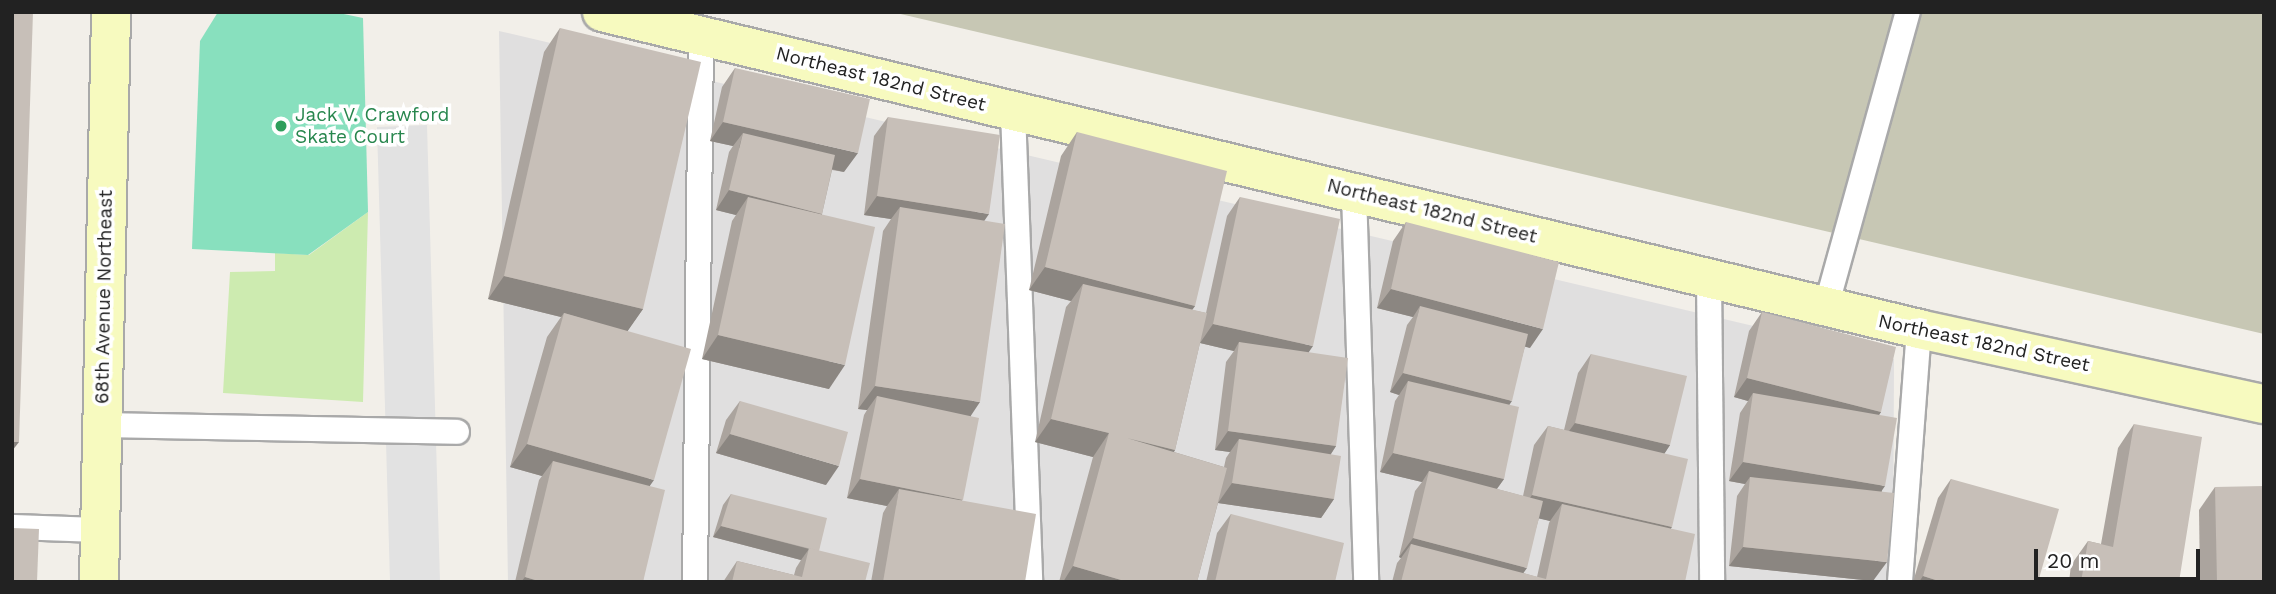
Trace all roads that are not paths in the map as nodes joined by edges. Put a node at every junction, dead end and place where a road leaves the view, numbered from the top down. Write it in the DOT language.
graph roads {
  1 [pos="111,12"];
  2 [pos="602,12"];
  3 [pos="1908,12"];
  4 [pos="701,36"];
  5 [pos="1013,111"];
  6 [pos="1354,192"];
  7 [pos="1709,278"];
  8 [pos="1826,307"];
  9 [pos="1919,329"];
  10 [pos="2264,404"];
  11 [pos="101,425"];
  12 [pos="457,432"];
  13 [pos="12,527"];
  14 [pos="100,530"];
  15 [pos="99,582"];
  16 [pos="695,582"];
  17 [pos="1030,582"];
  18 [pos="1366,582"];
  19 [pos="1712,582"];
  20 [pos="1900,582"];
  1 -- 11 [label="street, 68th Avenue Northeast"];
  2 -- 4 [label="street, Northeast 182nd Street"];
  3 -- 8 [label="lane"];
  4 -- 5 [label="street, Northeast 182nd Street"];
  4 -- 16 [label="lane"];
  5 -- 6 [label="street, Northeast 182nd Street"];
  5 -- 17 [label="lane"];
  6 -- 7 [label="street, Northeast 182nd Street"];
  6 -- 18 [label="lane"];
  7 -- 8 [label="street, Northeast 182nd Street"];
  7 -- 19 [label="lane"];
  8 -- 9 [label="street, Northeast 182nd Street"];
  9 -- 10 [label="street, Northeast 182nd Street"];
  9 -- 20 [label="lane"];
  11 -- 12 [label="lane"];
  11 -- 14 [label="street, 68th Avenue Northeast"];
  13 -- 14 [label="lane"];
  14 -- 15 [label="street, 68th Avenue Northeast"];
}
